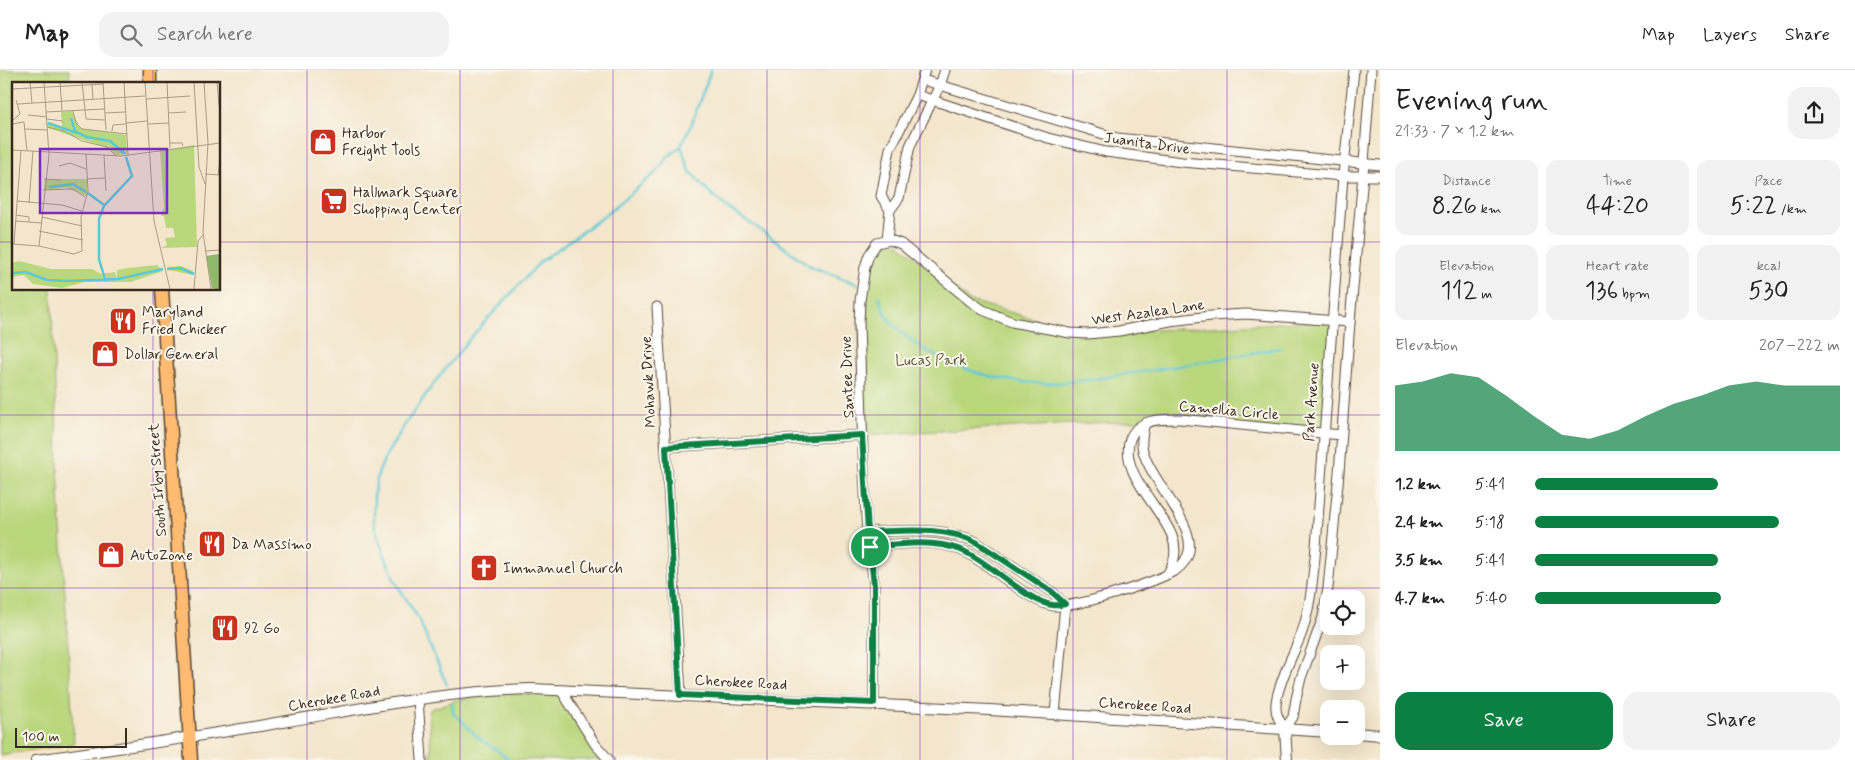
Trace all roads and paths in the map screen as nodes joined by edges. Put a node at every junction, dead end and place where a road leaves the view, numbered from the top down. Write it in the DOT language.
graph roads {
  1 [pos="925,70"];
  2 [pos="945,70"];
  3 [pos="1354,70"];
  4 [pos="1371,70"];
  5 [pos="923,80"];
  6 [pos="940,85"];
  7 [pos="917,95"];
  8 [pos="933,100"];
  9 [pos="1345,161"];
  10 [pos="1364,164"];
  11 [pos="1380,165"];
  12 [pos="1363,175"];
  13 [pos="1344,176"];
  14 [pos="1380,176"];
  15 [pos="890,210"];
  16 [pos="887,240"];
  17 [pos="162,290"];
  18 [pos="657,306"];
  19 [pos="1332,320"];
  20 [pos="1350,322"];
  21 [pos="1145,423"];
  22 [pos="1324,433"];
  23 [pos="862,435"];
  24 [pos="1341,435"];
  25 [pos="666,447"];
  26 [pos="868,532"];
  27 [pos="870,547"];
  28 [pos="1168,574"];
  29 [pos="1065,604"];
  30 [pos="561,690"];
  31 [pos="680,695"];
  32 [pos="418,698"];
  33 [pos="874,703"];
  34 [pos="1055,714"];
  35 [pos="1285,729"];
  36 [pos="1320,731"];
  37 [pos="1365,734"];
  38 [pos="1380,735"];
  39 [pos="190,737"];
  40 [pos="36,760"];
  41 [pos="191,760"];
  42 [pos="422,760"];
  43 [pos="609,760"];
  44 [pos="1287,760"];
  1 -- 5 [label="street"];
  2 -- 6 [label="street"];
  3 -- 9 [label="street, Park Avenue"];
  4 -- 10 [label="street, Park Avenue"];
  5 -- 6 [label="street, Juanita Drive"];
  5 -- 7 [label="street"];
  6 -- 8 [label="street"];
  6 -- 9 [label="street, Juanita Drive"];
  7 -- 8 [label="street, Juanita Drive"];
  7 -- 15 [label="street"];
  8 -- 13 [label="street, Juanita Drive"];
  8 -- 15 [label="street"];
  9 -- 10 [label="street, Juanita Drive"];
  9 -- 13 [label="street, Park Avenue"];
  10 -- 11 [label="street, Juanita Drive"];
  10 -- 12 [label="street, Park Avenue"];
  12 -- 13 [label="street, Juanita Drive"];
  12 -- 14 [label="street, Juanita Drive"];
  12 -- 20 [label="street, Park Avenue"];
  13 -- 19 [label="street, Park Avenue"];
  15 -- 16 [label="street"];
  16 -- 19 [label="street, West Azalea Lane"];
  16 -- 23 [label="street, Santee Drive"];
  17 -- 39 [label="main road, South Irby Street"];
  18 -- 25 [label="street, Mohawk Drive"];
  19 -- 20 [label="street, West Azalea Lane"];
  19 -- 22 [label="street, Park Avenue"];
  20 -- 24 [label="street, Park Avenue"];
  21 -- 22 [label="street, Camellia Circle"];
  21 -- 28 [label="street"];
  21 -- 28 [label="street"];
  22 -- 24 [label="street, Camellia Circle"];
  22 -- 35 [label="street, Park Avenue"];
  23 -- 25 [label="street"];
  23 -- 26 [label="street, Santee Drive"];
  24 -- 35 [label="street, Park Avenue"];
  25 -- 31 [label="street, Mohawk Drive"];
  26 -- 27 [label="street, Santee Drive"];
  26 -- 29 [label="street"];
  27 -- 29 [label="street"];
  27 -- 33 [label="street, Santee Drive"];
  28 -- 29 [label="street"];
  29 -- 34 [label="street"];
  30 -- 31 [label="street, Cherokee Road"];
  30 -- 32 [label="street, Cherokee Road"];
  30 -- 43 [label="street"];
  31 -- 33 [label="street, Cherokee Road"];
  32 -- 39 [label="street, Cherokee Road"];
  32 -- 42 [label="street"];
  33 -- 34 [label="street, Cherokee Road"];
  34 -- 35 [label="street, Cherokee Road"];
  35 -- 36 [label="street, Cherokee Road"];
  35 -- 44 [label="street, Park Avenue"];
  37 -- 38 [label="street"];
  39 -- 40 [label="street, Cherokee Road"];
  39 -- 41 [label="main road, South Irby Street"];
}
